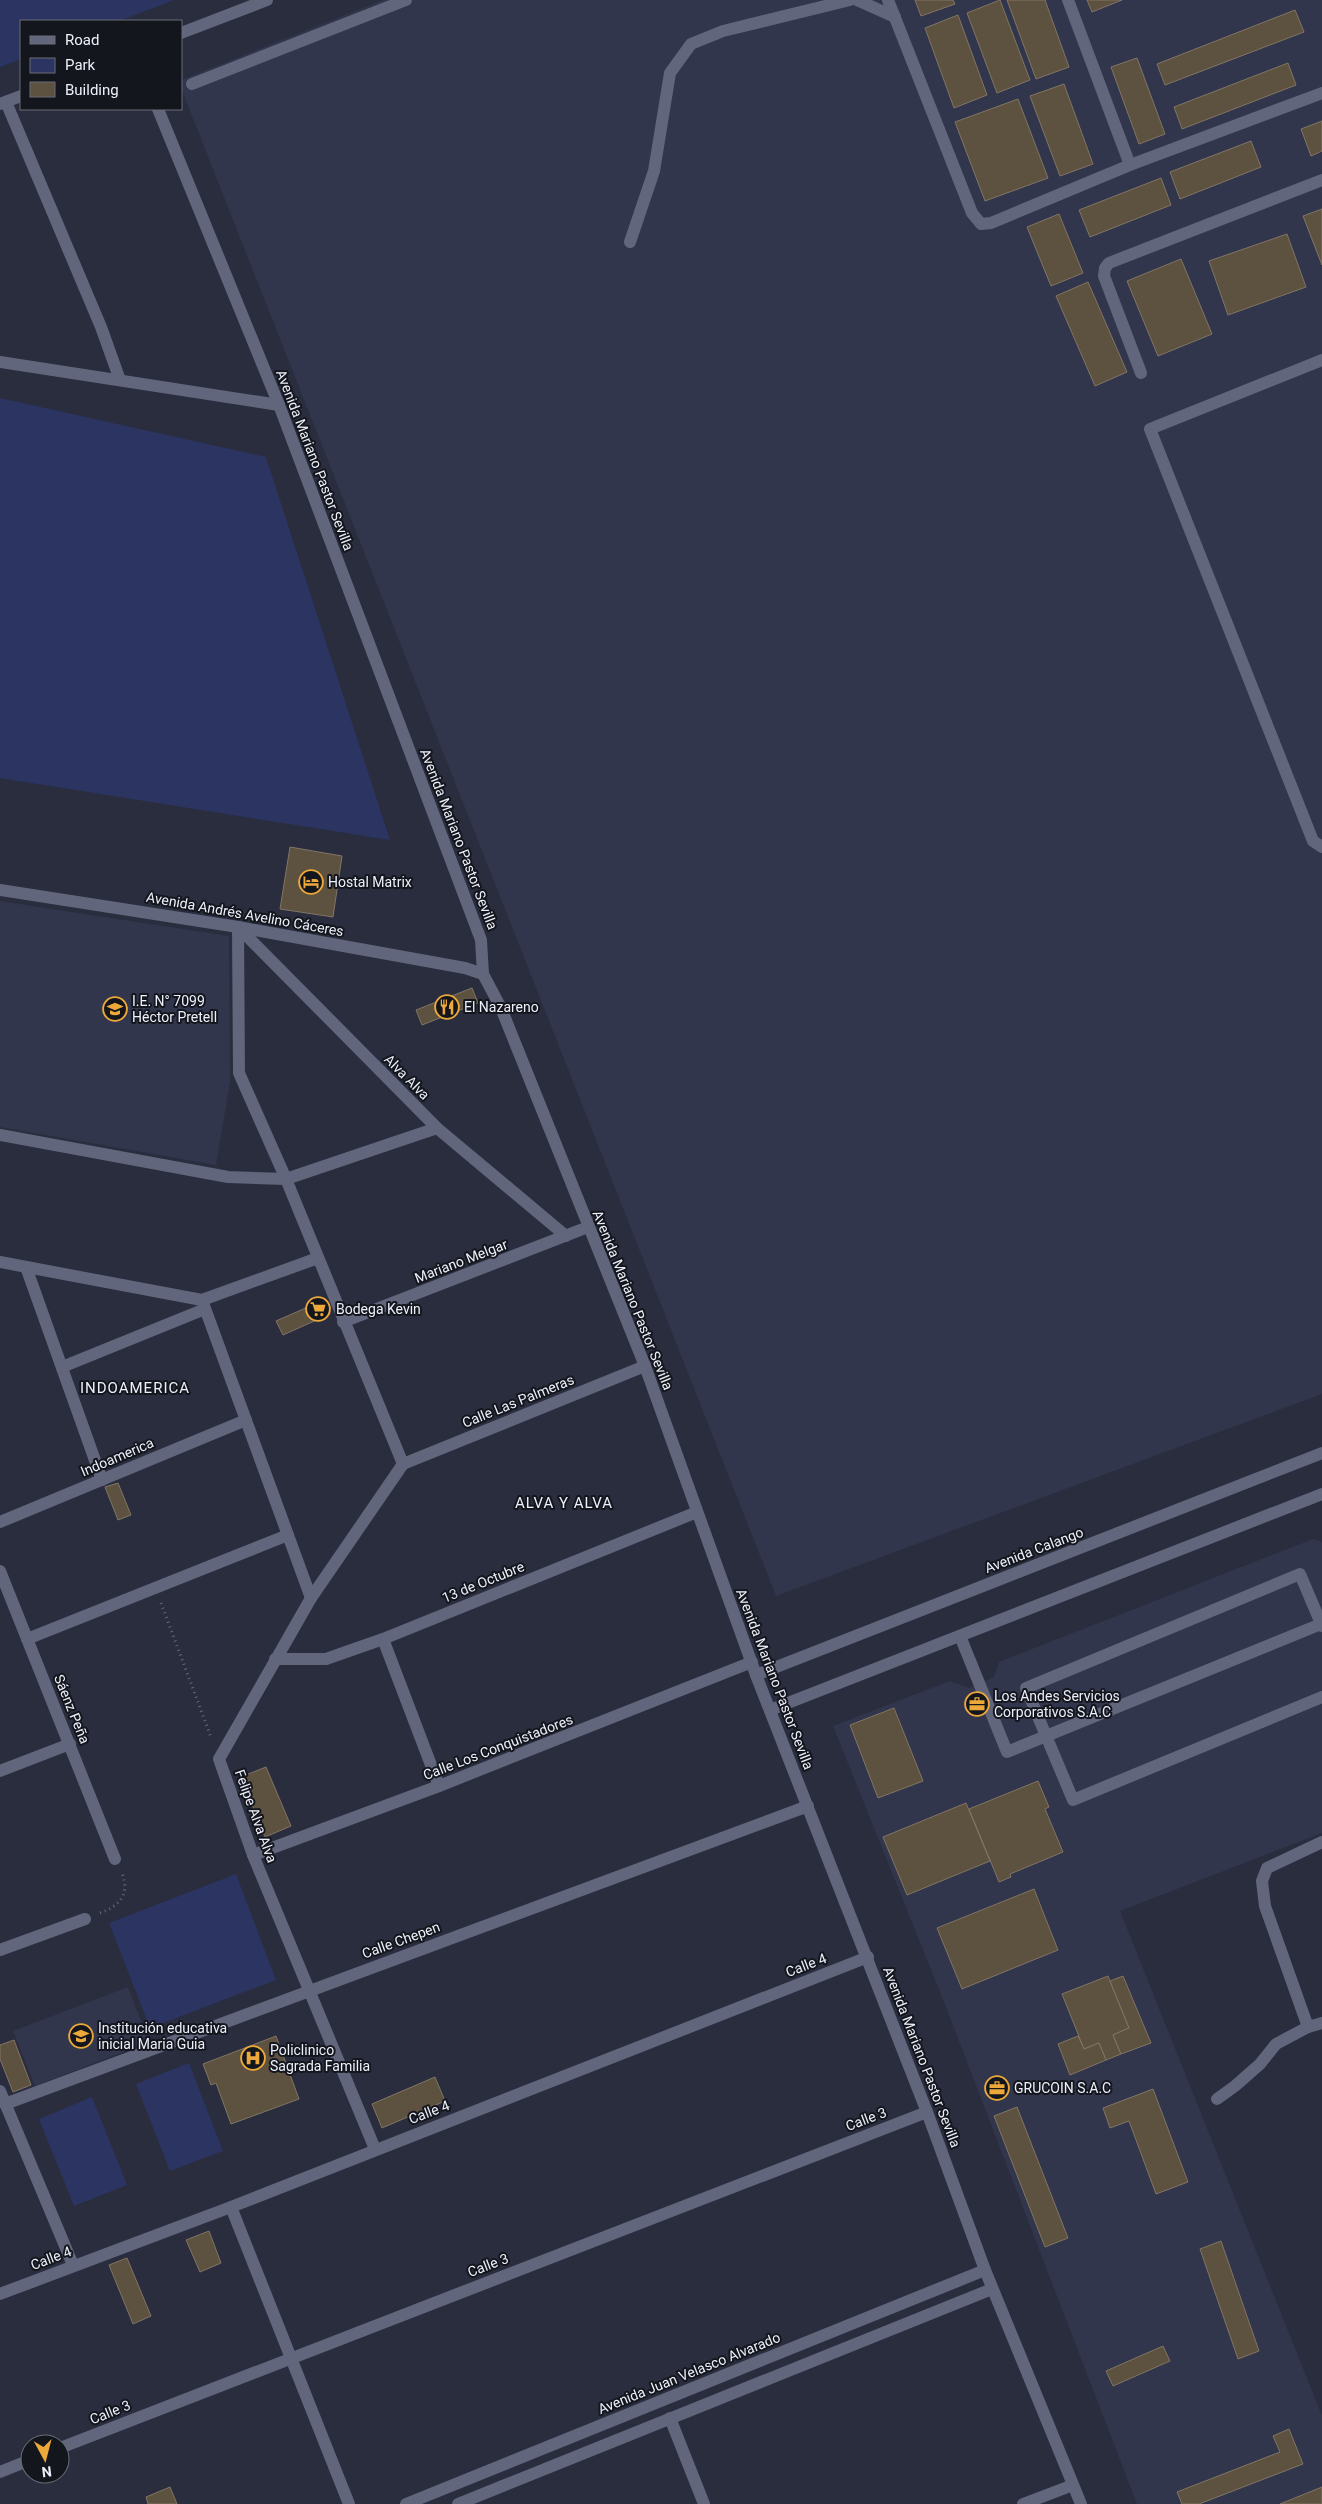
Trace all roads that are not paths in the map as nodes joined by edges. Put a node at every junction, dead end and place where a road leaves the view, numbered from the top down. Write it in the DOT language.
graph roads {
  1 [pos="267,0"];
  2 [pos="406,0"];
  3 [pos="850,0"];
  4 [pos="857,0"];
  5 [pos="888,0"];
  6 [pos="1068,0"];
  7 [pos="895,17"];
  8 [pos="182,33"];
  9 [pos="192,84"];
  10 [pos="1322,92"];
  11 [pos="20,96"];
  12 [pos="3,103"];
  13 [pos="158,110"];
  14 [pos="1130,165"];
  15 [pos="1322,180"];
  16 [pos="630,242"];
  17 [pos="1322,360"];
  18 [pos="0,362"];
  19 [pos="1141,373"];
  20 [pos="120,380"];
  21 [pos="279,405"];
  22 [pos="1322,847"];
  23 [pos="0,890"];
  24 [pos="238,927"];
  25 [pos="484,974"];
  26 [pos="437,1128"];
  27 [pos="0,1135"];
  28 [pos="286,1179"];
  29 [pos="588,1226"];
  30 [pos="566,1236"];
  31 [pos="318,1258"];
  32 [pos="0,1262"];
  33 [pos="26,1267"];
  34 [pos="204,1305"];
  35 [pos="343,1322"];
  36 [pos="645,1366"];
  37 [pos="62,1367"];
  38 [pos="246,1420"];
  39 [pos="1322,1453"];
  40 [pos="403,1464"];
  41 [pos="102,1480"];
  42 [pos="1321,1497"];
  43 [pos="697,1512"];
  44 [pos="0,1522"];
  45 [pos="288,1535"];
  46 [pos="0,1571"];
  47 [pos="4,1594"];
  48 [pos="312,1598"];
  49 [pos="1322,1625"];
  50 [pos="960,1636"];
  51 [pos="27,1639"];
  52 [pos="384,1639"];
  53 [pos="275,1659"];
  54 [pos="754,1669"];
  55 [pos="1322,1697"];
  56 [pos="770,1710"];
  57 [pos="1046,1736"];
  58 [pos="70,1744"];
  59 [pos="0,1771"];
  60 [pos="438,1786"];
  61 [pos="808,1806"];
  62 [pos="1322,1842"];
  63 [pos="253,1854"];
  64 [pos="116,1859"];
  65 [pos="86,1919"];
  66 [pos="0,1950"];
  67 [pos="868,1957"];
  68 [pos="308,1991"];
  69 [pos="1322,2023"];
  70 [pos="1308,2027"];
  71 [pos="0,2091"];
  72 [pos="1217,2099"];
  73 [pos="5,2112"];
  74 [pos="927,2112"];
  75 [pos="375,2149"];
  76 [pos="231,2207"];
  77 [pos="73,2266"];
  78 [pos="984,2270"];
  79 [pos="992,2290"];
  80 [pos="0,2294"];
  81 [pos="291,2357"];
  82 [pos="670,2418"];
  83 [pos="70,2444"];
  84 [pos="20,2464"];
  85 [pos="0,2472"];
  86 [pos="1073,2485"];
  87 [pos="349,2504"];
  88 [pos="406,2504"];
  89 [pos="458,2504"];
  90 [pos="704,2504"];
  91 [pos="1023,2504"];
  92 [pos="1081,2504"];
  1 -- 8 [label="street"];
  2 -- 9 [label="street"];
  3 -- 16 [label="street"];
  4 -- 7 [label="street"];
  5 -- 7 [label="street"];
  6 -- 14 [label="street"];
  7 -- 14 [label="street"];
  10 -- 14 [label="street"];
  11 -- 12 [label="street"];
  12 -- 20 [label="street"];
  13 -- 21 [label="street, Avenida Mariano Pastor Sevilla"];
  15 -- 19 [label="street"];
  17 -- 22 [label="street"];
  18 -- 20 [label="street"];
  20 -- 21 [label="street"];
  21 -- 25 [label="street, Avenida Mariano Pastor Sevilla"];
  23 -- 24 [label="street, Avenida Andrés Avelino Cáceres"];
  24 -- 25 [label="street, Avenida Andrés Avelino Cáceres"];
  24 -- 26 [label="street, Alva Alva"];
  24 -- 28 [label="street"];
  25 -- 29 [label="street, Avenida Mariano Pastor Sevilla"];
  26 -- 28 [label="street"];
  26 -- 30 [label="street, Alva Alva"];
  27 -- 28 [label="street"];
  28 -- 31 [label="street"];
  29 -- 30 [label="street, Mariano Melgar"];
  29 -- 36 [label="street, Avenida Mariano Pastor Sevilla"];
  30 -- 35 [label="street, Mariano Melgar"];
  31 -- 34 [label="street"];
  31 -- 35 [label="street"];
  32 -- 33 [label="street"];
  33 -- 34 [label="street"];
  33 -- 37 [label="street"];
  34 -- 37 [label="street"];
  34 -- 38 [label="street"];
  35 -- 40 [label="street"];
  36 -- 40 [label="street, Calle Las Palmeras"];
  36 -- 43 [label="street, Avenida Mariano Pastor Sevilla"];
  37 -- 41 [label="street"];
  38 -- 41 [label="street, Indoamerica"];
  38 -- 45 [label="street"];
  39 -- 54 [label="street, Avenida Calango"];
  40 -- 48 [label="street, Felipe Alva Alva"];
  41 -- 44 [label="street, Indoamerica"];
  42 -- 50 [label="street"];
  43 -- 52 [label="street, 13 de Octubre"];
  43 -- 54 [label="street, Avenida Mariano Pastor Sevilla"];
  45 -- 48 [label="street"];
  45 -- 51 [label="street"];
  46 -- 47 [label="street, Sáenz Peña"];
  47 -- 51 [label="street, Sáenz Peña"];
  48 -- 53 [label="street, Felipe Alva Alva"];
  49 -- 57 [label="street"];
  49 -- 57 [label="street"];
  50 -- 56 [label="street"];
  50 -- 57 [label="street"];
  51 -- 58 [label="street, Sáenz Peña"];
  52 -- 53 [label="street, 13 de Octubre"];
  52 -- 60 [label="street"];
  53 -- 63 [label="street, Felipe Alva Alva"];
  54 -- 56 [label="street, Avenida Mariano Pastor Sevilla"];
  54 -- 60 [label="street, Calle Los Conquistadores"];
  55 -- 57 [label="street"];
  56 -- 61 [label="street, Avenida Mariano Pastor Sevilla"];
  58 -- 59 [label="street"];
  58 -- 64 [label="street, Sáenz Peña"];
  60 -- 63 [label="street, Calle Los Conquistadores"];
  61 -- 67 [label="street, Avenida Mariano Pastor Sevilla"];
  61 -- 68 [label="street, Calle Chepen"];
  62 -- 70 [label="street"];
  63 -- 68 [label="street, Felipe Alva Alva"];
  65 -- 66 [label="street"];
  67 -- 74 [label="street, Avenida Mariano Pastor Sevilla"];
  67 -- 75 [label="street, Calle 4"];
  68 -- 73 [label="street, Calle Chepen"];
  68 -- 75 [label="street, Felipe Alva Alva"];
  69 -- 70 [label="street"];
  70 -- 72 [label="street"];
  71 -- 73 [label="street"];
  73 -- 77 [label="street"];
  74 -- 78 [label="street, Avenida Mariano Pastor Sevilla"];
  74 -- 81 [label="street, Calle 3"];
  75 -- 76 [label="street, Calle 4"];
  76 -- 77 [label="street, Calle 4"];
  76 -- 81 [label="street"];
  77 -- 80 [label="street, Calle 4"];
  78 -- 79 [label="street, Avenida Mariano Pastor Sevilla"];
  78 -- 88 [label="street, Avenida Juan Velasco Alvarado"];
  79 -- 82 [label="street"];
  79 -- 86 [label="street, Avenida Mariano Pastor Sevilla"];
  81 -- 83 [label="street, Calle 3"];
  81 -- 87 [label="street"];
  82 -- 89 [label="street"];
  82 -- 90 [label="street"];
  84 -- 85 [label="street"];
  86 -- 91 [label="street"];
  86 -- 92 [label="street, Avenida Mariano Pastor Sevilla"];
}
